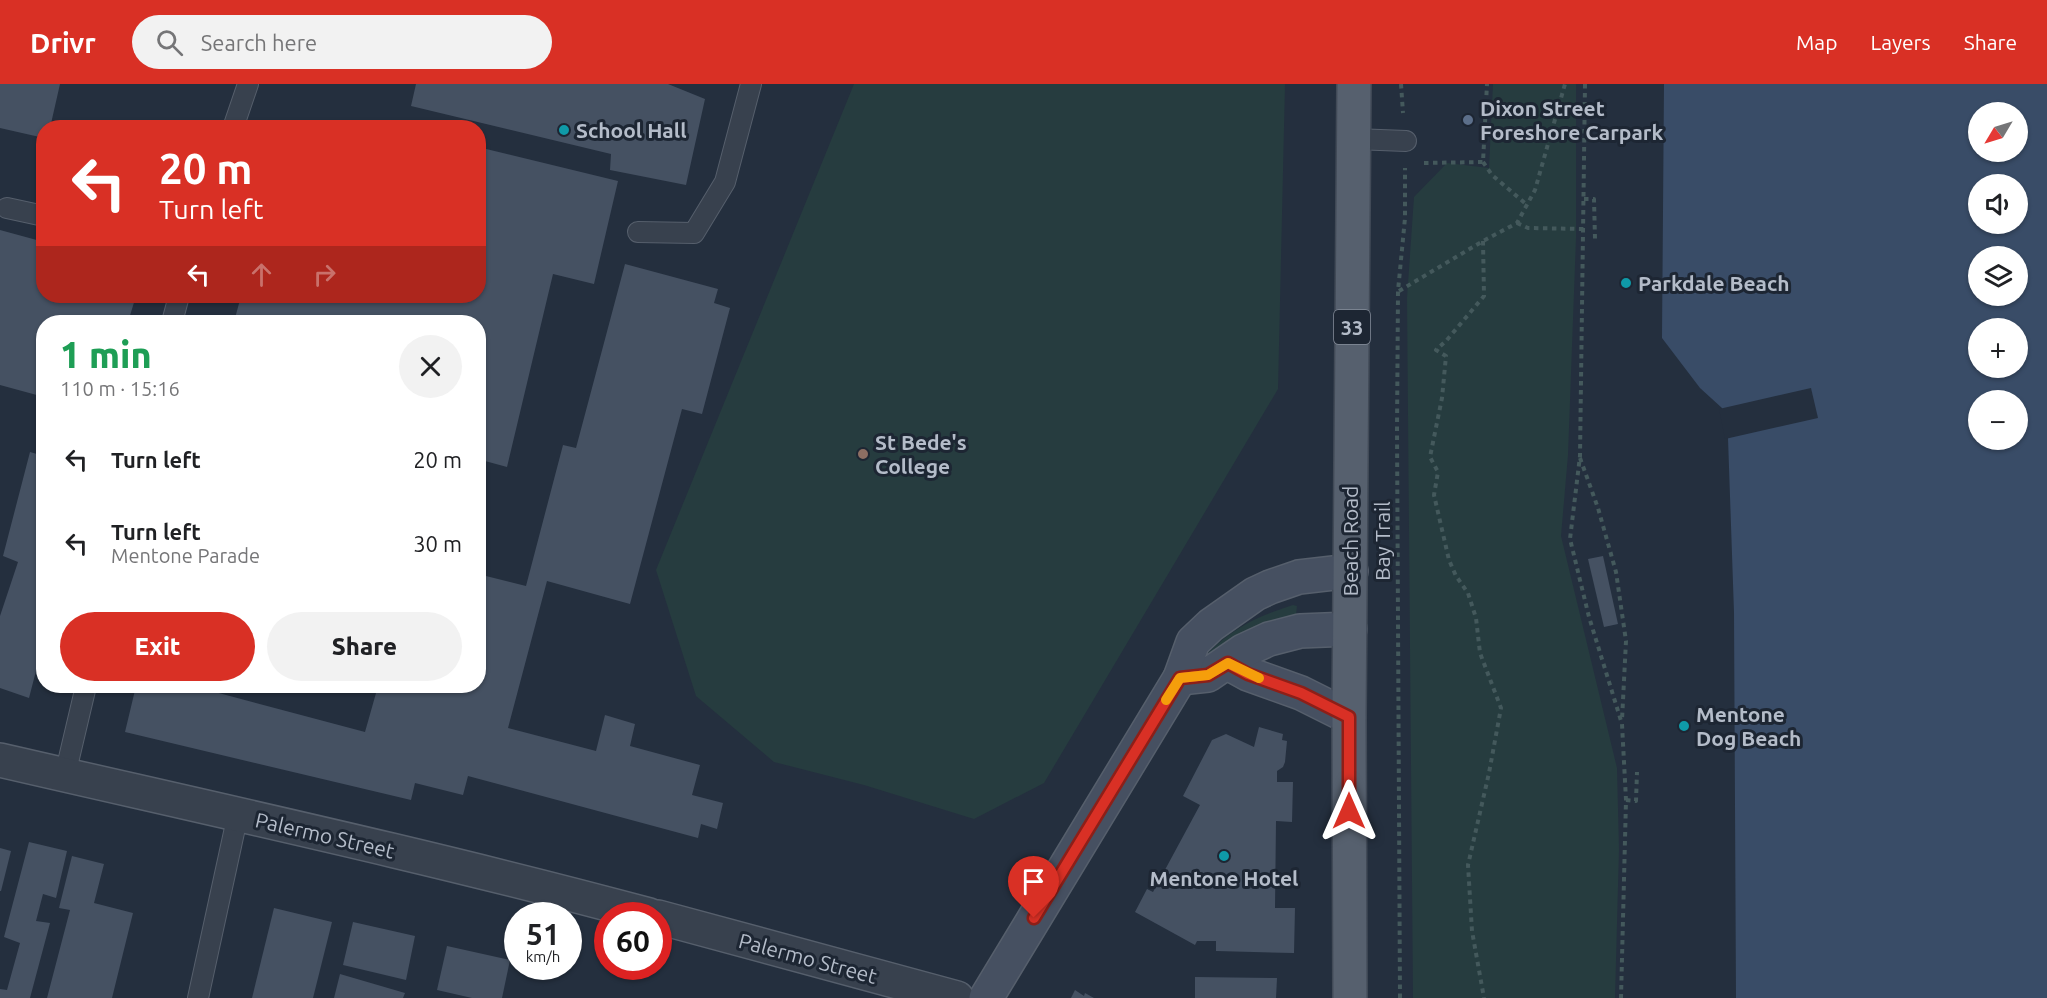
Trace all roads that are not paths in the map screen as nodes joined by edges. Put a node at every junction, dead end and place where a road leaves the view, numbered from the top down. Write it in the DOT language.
graph roads {
  1 [pos="248,84"];
  2 [pos="751,84"];
  3 [pos="1354,84"];
  4 [pos="236,120"];
  5 [pos="1354,139"];
  6 [pos="1406,141"];
  7 [pos="7,208"];
  8 [pos="36,214"];
  9 [pos="638,232"];
  10 [pos="1351,571"];
  11 [pos="1350,628"];
  12 [pos="1228,663"];
  13 [pos="1180,678"];
  14 [pos="84,693"];
  15 [pos="1349,717"];
  16 [pos="0,760"];
  17 [pos="65,775"];
  18 [pos="238,814"];
  19 [pos="601,902"];
  20 [pos="672,921"];
  21 [pos="198,998"];
  22 [pos="957,998"];
  23 [pos="986,998"];
  24 [pos="1350,998"];
  1 -- 4 [label="lane"];
  2 -- 9 [label="lane"];
  3 -- 5 [label="main road, Beach Road / 33"];
  5 -- 6 [label="lane"];
  5 -- 10 [label="main road, Beach Road / 33"];
  7 -- 8 [label="lane"];
  10 -- 11 [label="main road, Beach Road / 33"];
  10 -- 13 [label="street"];
  11 -- 12 [label="street"];
  11 -- 15 [label="main road, Beach Road / 33"];
  12 -- 13 [label="street"];
  12 -- 15 [label="street"];
  13 -- 23 [label="street"];
  14 -- 17 [label="lane"];
  15 -- 24 [label="main road, Beach Road / 33"];
  16 -- 17 [label="street, Palermo Street"];
  17 -- 18 [label="street, Palermo Street"];
  18 -- 19 [label="street, Palermo Street"];
  18 -- 21 [label="lane"];
  20 -- 22 [label="street, Palermo Street"];
}
